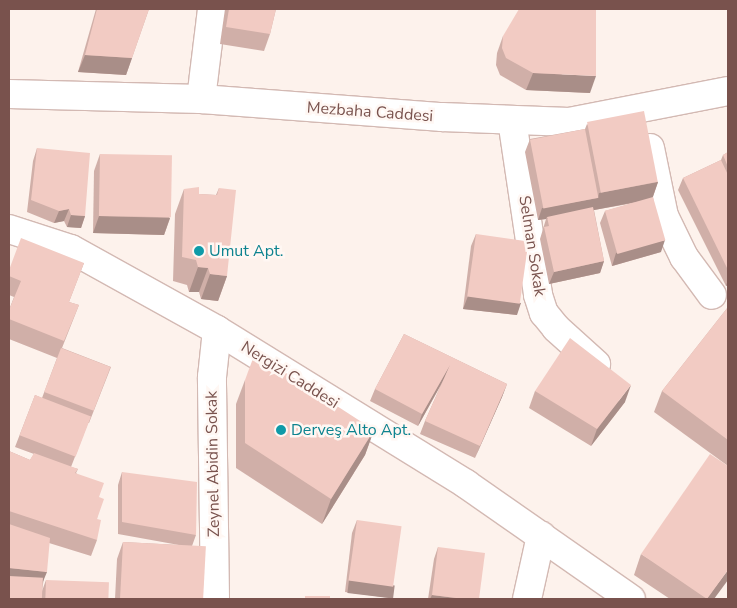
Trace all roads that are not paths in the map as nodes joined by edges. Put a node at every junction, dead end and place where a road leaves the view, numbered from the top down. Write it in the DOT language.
graph roads {
  1 [pos="212,9"];
  2 [pos="728,91"];
  3 [pos="9,94"];
  4 [pos="201,98"];
  5 [pos="644,107"];
  6 [pos="512,120"];
  7 [pos="9,230"];
  8 [pos="712,295"];
  9 [pos="217,330"];
  10 [pos="608,375"];
  11 [pos="541,536"];
  12 [pos="215,599"];
  13 [pos="527,599"];
  14 [pos="631,599"];
  1 -- 4 [label="street"];
  2 -- 5 [label="street, Mezbaha Caddesi"];
  3 -- 4 [label="street, Mezbaha Caddesi"];
  4 -- 6 [label="street, Mezbaha Caddesi"];
  5 -- 6 [label="street, Mezbaha Caddesi"];
  5 -- 8 [label="street"];
  6 -- 10 [label="street, Selman Sokak"];
  7 -- 9 [label="street, Nergizi Caddesi"];
  9 -- 11 [label="street, Nergizi Caddesi"];
  9 -- 12 [label="street, Zeynel Abidin Sokak"];
  11 -- 13 [label="street"];
  11 -- 14 [label="street, Nergizi Caddesi"];
}
